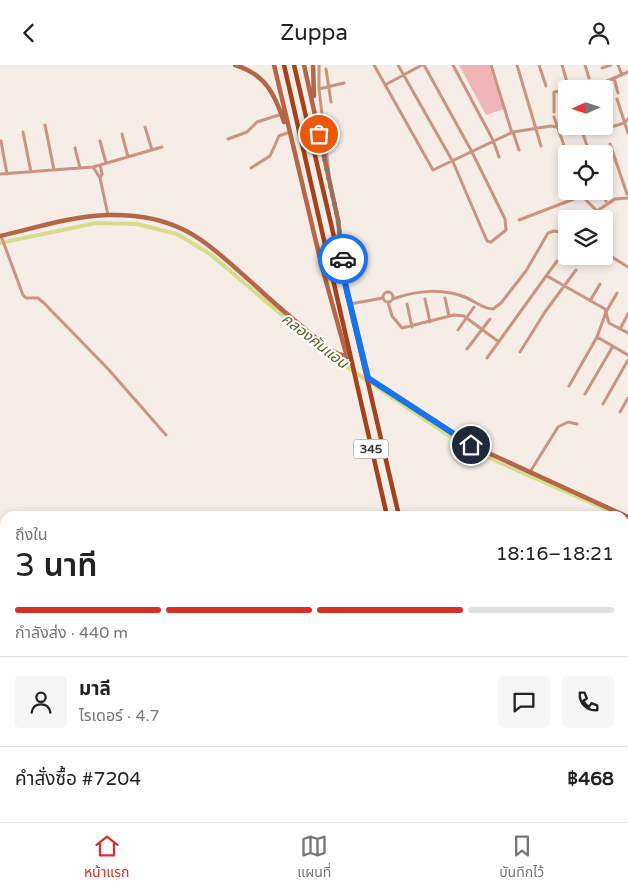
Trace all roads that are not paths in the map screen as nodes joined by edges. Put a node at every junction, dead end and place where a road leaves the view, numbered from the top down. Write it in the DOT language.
graph roads {
  1 [pos="235,65"];
  2 [pos="272,65"];
  3 [pos="284,65"];
  4 [pos="294,65"];
  5 [pos="304,65"];
  6 [pos="313,65"];
  7 [pos="319,65"];
  8 [pos="374,65"];
  9 [pos="398,65"];
  10 [pos="423,65"];
  11 [pos="453,65"];
  12 [pos="491,65"];
  13 [pos="517,65"];
  14 [pos="539,65"];
  15 [pos="562,65"];
  16 [pos="584,65"];
  17 [pos="611,65"];
  18 [pos="618,65"];
  19 [pos="602,68"];
  20 [pos="326,69"];
  21 [pos="628,72"];
  22 [pos="404,75"];
  23 [pos="622,75"];
  24 [pos="614,78"];
  25 [pos="589,79"];
  26 [pos="566,80"];
  27 [pos="610,80"];
  28 [pos="344,83"];
  29 [pos="385,85"];
  30 [pos="327,86"];
  31 [pos="546,86"];
  32 [pos="319,89"];
  33 [pos="558,91"];
  34 [pos="618,93"];
  35 [pos="617,99"];
  36 [pos="331,102"];
  37 [pos="554,112"];
  38 [pos="282,114"];
  39 [pos="554,117"];
  40 [pos="628,119"];
  41 [pos="317,123"];
  42 [pos="624,123"];
  43 [pos="45,125"];
  44 [pos="613,126"];
  45 [pos="145,127"];
  46 [pos="535,127"];
  47 [pos="557,127"];
  48 [pos="23,132"];
  49 [pos="287,133"];
  50 [pos="512,133"];
  51 [pos="628,133"];
  52 [pos="122,134"];
  53 [pos="228,139"];
  54 [pos="493,140"];
  55 [pos="1,141"];
  56 [pos="100,141"];
  57 [pos="564,145"];
  58 [pos="540,146"];
  59 [pos="162,147"];
  60 [pos="75,148"];
  61 [pos="519,149"];
  62 [pos="152,150"];
  63 [pos="472,152"];
  64 [pos="613,152"];
  65 [pos="128,157"];
  66 [pos="499,157"];
  67 [pos="453,162"];
  68 [pos="106,163"];
  69 [pos="100,165"];
  70 [pos="93,167"];
  71 [pos="80,168"];
  72 [pos="251,168"];
  73 [pos="54,170"];
  74 [pos="31,172"];
  75 [pos="0,174"];
  76 [pos="7,174"];
  77 [pos="100,178"];
  78 [pos="330,179"];
  79 [pos="304,195"];
  80 [pos="628,196"];
  81 [pos="108,215"];
  82 [pos="519,220"];
  83 [pos="558,232"];
  84 [pos="0,236"];
  85 [pos="613,258"];
  86 [pos="557,261"];
  87 [pos="628,267"];
  88 [pos="576,270"];
  89 [pos="546,276"];
  90 [pos="344,279"];
  91 [pos="600,284"];
  92 [pos="564,286"];
  93 [pos="617,293"];
  94 [pos="383,298"];
  95 [pos="393,299"];
  96 [pos="425,299"];
  97 [pos="445,299"];
  98 [pos="590,301"];
  99 [pos="388,302"];
  100 [pos="350,304"];
  101 [pos="407,304"];
  102 [pos="474,307"];
  103 [pos="606,312"];
  104 [pos="628,314"];
  105 [pos="449,316"];
  106 [pos="466,318"];
  107 [pos="490,319"];
  108 [pos="430,322"];
  109 [pos="412,327"];
  110 [pos="482,329"];
  111 [pos="620,329"];
  112 [pos="458,330"];
  113 [pos="628,333"];
  114 [pos="597,337"];
  115 [pos="499,342"];
  116 [pos="613,346"];
  117 [pos="467,349"];
  118 [pos="520,352"];
  119 [pos="628,355"];
  120 [pos="487,358"];
  121 [pos="350,359"];
  122 [pos="628,360"];
  123 [pos="368,379"];
  124 [pos="569,386"];
  125 [pos="586,394"];
  126 [pos="628,398"];
  127 [pos="603,404"];
  128 [pos="620,412"];
  129 [pos="578,424"];
  130 [pos="166,435"];
  131 [pos="530,473"];
  132 [pos="386,511"];
  133 [pos="398,511"];
  134 [pos="615,511"];
  1 -- 38 [label="main road"];
  2 -- 79 [label="main road, 345"];
  3 -- 121 [label="main road, 345"];
  4 -- 90 [label="main road, 345"];
  5 -- 41 [label="main road, 345"];
  6 -- 41 [label="main road"];
  7 -- 32 [label="street"];
  8 -- 29 [label="street"];
  9 -- 22 [label="street"];
  10 -- 22 [label="street"];
  10 -- 63 [label="street"];
  11 -- 54 [label="street"];
  12 -- 50 [label="street"];
  13 -- 46 [label="street"];
  14 -- 31 [label="street"];
  15 -- 26 [label="street"];
  16 -- 25 [label="street"];
  17 -- 19 [label="street"];
  18 -- 23 [label="street"];
  20 -- 30 [label="street"];
  21 -- 23 [label="street"];
  22 -- 29 [label="street"];
  22 -- 67 [label="street"];
  23 -- 24 [label="street"];
  24 -- 27 [label="street"];
  24 -- 34 [label="street"];
  28 -- 30 [label="street"];
  29 -- 67 [label="street"];
  30 -- 32 [label="street"];
  30 -- 36 [label="street"];
  32 -- 78 [label="street"];
  33 -- 37 [label="street"];
  35 -- 42 [label="street"];
  38 -- 49 [label="main road"];
  38 -- 53 [label="street"];
  39 -- 47 [label="street"];
  40 -- 42 [label="street"];
  41 -- 78 [label="main road, 345"];
  42 -- 44 [label="street"];
  42 -- 51 [label="street"];
  43 -- 73 [label="street"];
  45 -- 62 [label="street"];
  46 -- 47 [label="street"];
  46 -- 50 [label="street"];
  46 -- 58 [label="street"];
  47 -- 57 [label="street"];
  48 -- 74 [label="street"];
  49 -- 72 [label="street"];
  49 -- 79 [label="main road"];
  50 -- 54 [label="street"];
  50 -- 61 [label="street"];
  52 -- 65 [label="street"];
  54 -- 63 [label="street"];
  54 -- 66 [label="street"];
  55 -- 76 [label="street"];
  56 -- 68 [label="street"];
  59 -- 62 [label="street"];
  60 -- 71 [label="street"];
  62 -- 65 [label="street"];
  63 -- 67 [label="street"];
  63 -- 67 [label="street"];
  64 -- 80 [label="street"];
  65 -- 68 [label="street"];
  68 -- 69 [label="street"];
  69 -- 70 [label="street"];
  69 -- 77 [label="street"];
  70 -- 71 [label="street"];
  70 -- 77 [label="street"];
  71 -- 73 [label="street"];
  73 -- 74 [label="street"];
  74 -- 76 [label="street"];
  75 -- 76 [label="street"];
  77 -- 81 [label="street"];
  78 -- 90 [label="main road, 345"];
  79 -- 121 [label="main road, 345"];
  80 -- 82 [label="street"];
  81 -- 84 [label="main road"];
  81 -- 121 [label="main road"];
  83 -- 95 [label="street"];
  84 -- 130 [label="street"];
  85 -- 87 [label="street"];
  86 -- 89 [label="street"];
  88 -- 92 [label="street"];
  89 -- 92 [label="street"];
  89 -- 115 [label="street"];
  90 -- 100 [label="main road, 345"];
  91 -- 98 [label="street"];
  92 -- 98 [label="street"];
  92 -- 118 [label="street"];
  93 -- 103 [label="street"];
  94 -- 95 [label="street"];
  94 -- 99 [label="street"];
  94 -- 100 [label="street"];
  95 -- 99 [label="street"];
  96 -- 108 [label="street"];
  97 -- 105 [label="street"];
  98 -- 103 [label="street"];
  99 -- 109 [label="street"];
  100 -- 123 [label="main road, 345"];
  101 -- 109 [label="street"];
  102 -- 106 [label="street"];
  103 -- 111 [label="street"];
  103 -- 114 [label="street"];
  104 -- 111 [label="street"];
  105 -- 106 [label="street"];
  105 -- 108 [label="street"];
  106 -- 110 [label="street"];
  106 -- 112 [label="street"];
  107 -- 110 [label="street"];
  108 -- 109 [label="street"];
  110 -- 115 [label="street"];
  110 -- 117 [label="street"];
  111 -- 113 [label="street"];
  114 -- 116 [label="street"];
  114 -- 124 [label="street"];
  115 -- 120 [label="street"];
  116 -- 119 [label="street"];
  116 -- 125 [label="street"];
  121 -- 132 [label="main road, 345"];
  122 -- 127 [label="street"];
  123 -- 131 [label="main road"];
  123 -- 133 [label="main road, 345"];
  126 -- 128 [label="street"];
  129 -- 131 [label="street"];
  131 -- 134 [label="main road"];
}
